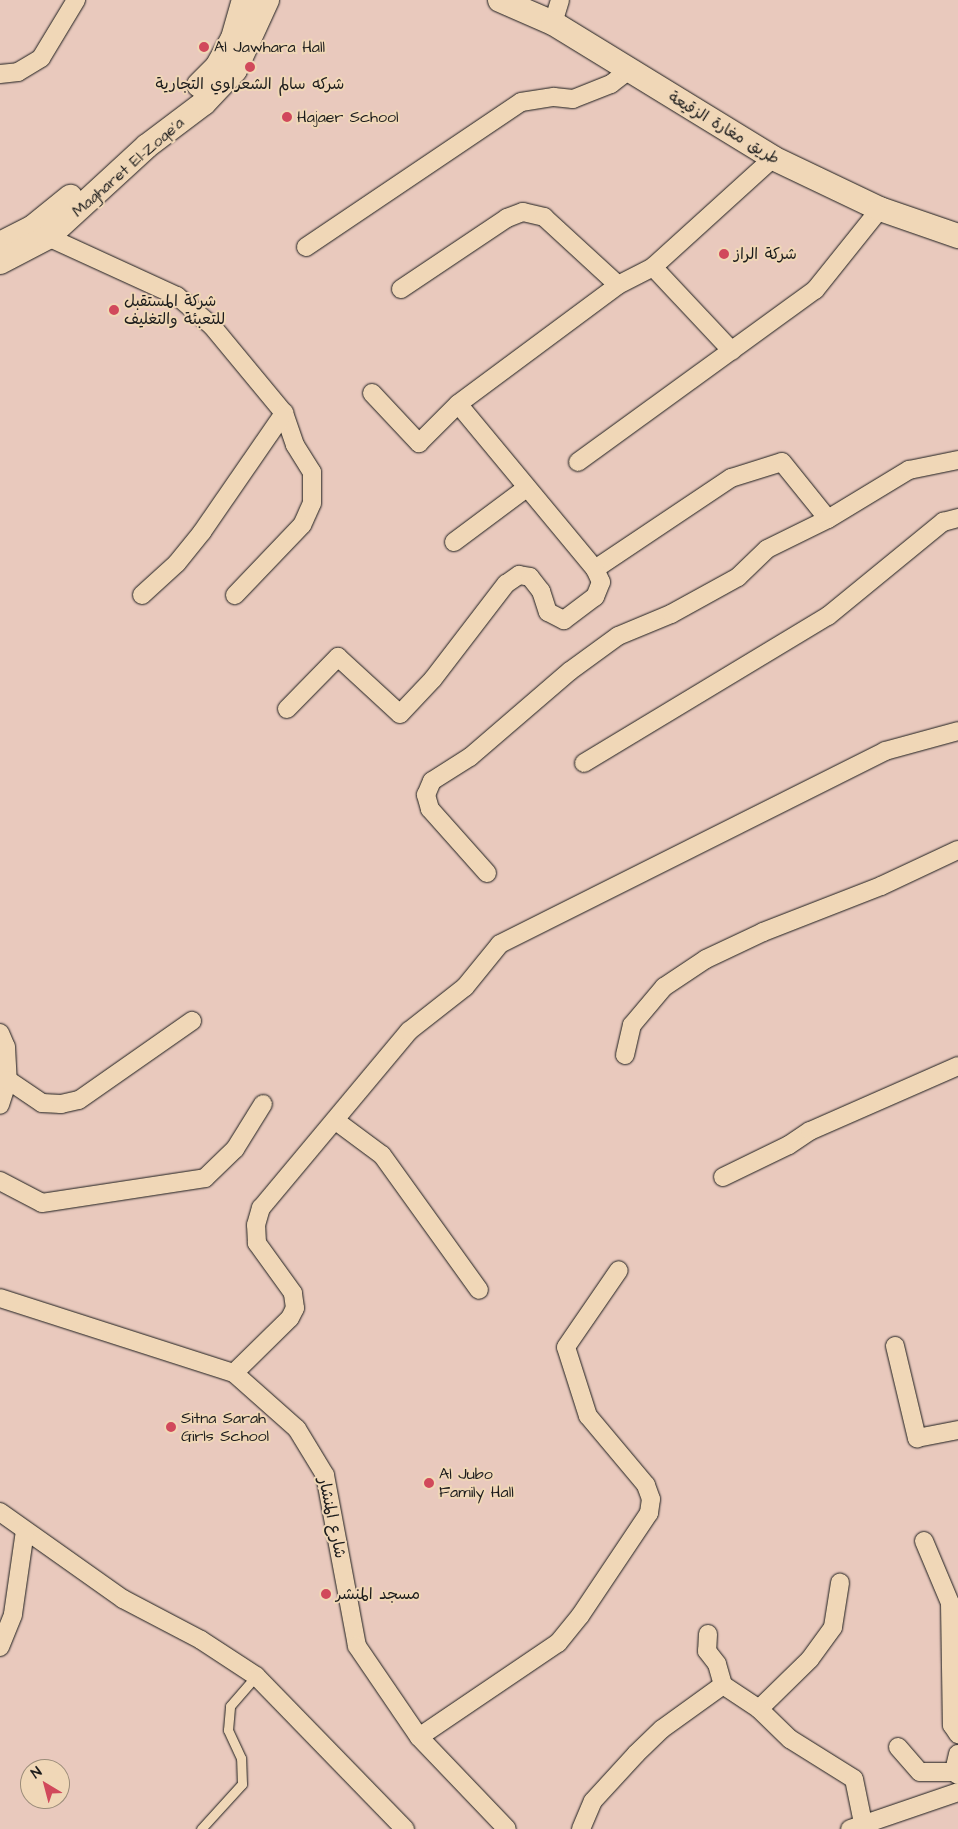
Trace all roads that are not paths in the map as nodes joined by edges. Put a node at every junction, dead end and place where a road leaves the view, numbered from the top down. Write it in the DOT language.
graph roads {
  1 [pos="76,0"];
  2 [pos="244,0"];
  3 [pos="267,0"];
  4 [pos="500,0"];
  5 [pos="560,0"];
  6 [pos="553,23"];
  7 [pos="629,70"];
  8 [pos="0,74"];
  9 [pos="773,158"];
  10 [pos="880,209"];
  11 [pos="958,236"];
  12 [pos="48,237"];
  13 [pos="0,244"];
  14 [pos="306,247"];
  15 [pos="0,262"];
  16 [pos="653,267"];
  17 [pos="618,285"];
  18 [pos="401,289"];
  19 [pos="732,351"];
  20 [pos="372,392"];
  21 [pos="458,404"];
  22 [pos="284,413"];
  23 [pos="958,460"];
  24 [pos="578,462"];
  25 [pos="525,488"];
  26 [pos="958,518"];
  27 [pos="828,519"];
  28 [pos="454,542"];
  29 [pos="595,569"];
  30 [pos="142,595"];
  31 [pos="235,595"];
  32 [pos="287,709"];
  33 [pos="958,731"];
  34 [pos="584,763"];
  35 [pos="958,850"];
  36 [pos="488,874"];
  37 [pos="192,1021"];
  38 [pos="0,1033"];
  39 [pos="625,1055"];
  40 [pos="958,1066"];
  41 [pos="8,1080"];
  42 [pos="263,1104"];
  43 [pos="0,1105"];
  44 [pos="336,1121"];
  45 [pos="723,1177"];
  46 [pos="0,1181"];
  47 [pos="619,1270"];
  48 [pos="479,1290"];
  49 [pos="0,1298"];
  50 [pos="895,1346"];
  51 [pos="234,1373"];
  52 [pos="958,1430"];
  53 [pos="0,1512"];
  54 [pos="25,1531"];
  55 [pos="924,1541"];
  56 [pos="840,1584"];
  57 [pos="708,1634"];
  58 [pos="0,1647"];
  59 [pos="256,1676"];
  60 [pos="723,1685"];
  61 [pos="759,1709"];
  62 [pos="958,1734"];
  63 [pos="419,1737"];
  64 [pos="898,1747"];
  65 [pos="958,1754"];
  66 [pos="956,1773"];
  67 [pos="958,1792"];
  68 [pos="857,1826"];
  69 [pos="201,1829"];
  70 [pos="405,1829"];
  71 [pos="507,1829"];
  72 [pos="581,1829"];
  1 -- 8 [label="street"];
  2 -- 13 [label="street, Magharet El-Zoqe'a"];
  3 -- 12 [label="street, Magharet El-Zoqe'a"];
  4 -- 6 [label="street, طريق مغارة الزقيعة"];
  5 -- 6 [label="street"];
  6 -- 7 [label="street, طريق مغارة الزقيعة"];
  7 -- 9 [label="street, طريق مغارة الزقيعة"];
  7 -- 14 [label="street"];
  9 -- 10 [label="street, طريق مغارة الزقيعة"];
  9 -- 16 [label="street"];
  10 -- 11 [label="street, طريق مغارة الزقيعة"];
  10 -- 19 [label="street"];
  12 -- 15 [label="street, Magharet El-Zoqe'a"];
  12 -- 22 [label="street"];
  16 -- 17 [label="street"];
  16 -- 19 [label="street"];
  17 -- 18 [label="street"];
  17 -- 21 [label="street"];
  19 -- 24 [label="street"];
  20 -- 21 [label="street"];
  21 -- 25 [label="street"];
  22 -- 30 [label="street"];
  22 -- 31 [label="street"];
  23 -- 27 [label="street"];
  25 -- 28 [label="street"];
  25 -- 29 [label="street"];
  26 -- 34 [label="street"];
  27 -- 29 [label="street"];
  27 -- 36 [label="street"];
  29 -- 32 [label="street"];
  33 -- 44 [label="street"];
  35 -- 39 [label="street"];
  37 -- 41 [label="street"];
  38 -- 41 [label="street"];
  40 -- 45 [label="street"];
  41 -- 43 [label="street"];
  42 -- 46 [label="street"];
  44 -- 48 [label="street"];
  44 -- 51 [label="street"];
  47 -- 63 [label="street"];
  49 -- 51 [label="street, شارع المنشار"];
  50 -- 52 [label="street"];
  51 -- 63 [label="street, شارع المنشار"];
  53 -- 54 [label="street"];
  54 -- 58 [label="street"];
  54 -- 59 [label="street"];
  55 -- 62 [label="street"];
  56 -- 61 [label="street"];
  57 -- 60 [label="street"];
  59 -- 69 [label="lane"];
  59 -- 70 [label="street"];
  60 -- 61 [label="street"];
  60 -- 72 [label="street"];
  61 -- 68 [label="street"];
  63 -- 71 [label="street, شارع المنشار"];
  64 -- 66 [label="street"];
  65 -- 66 [label="street"];
  67 -- 68 [label="street"];
}
